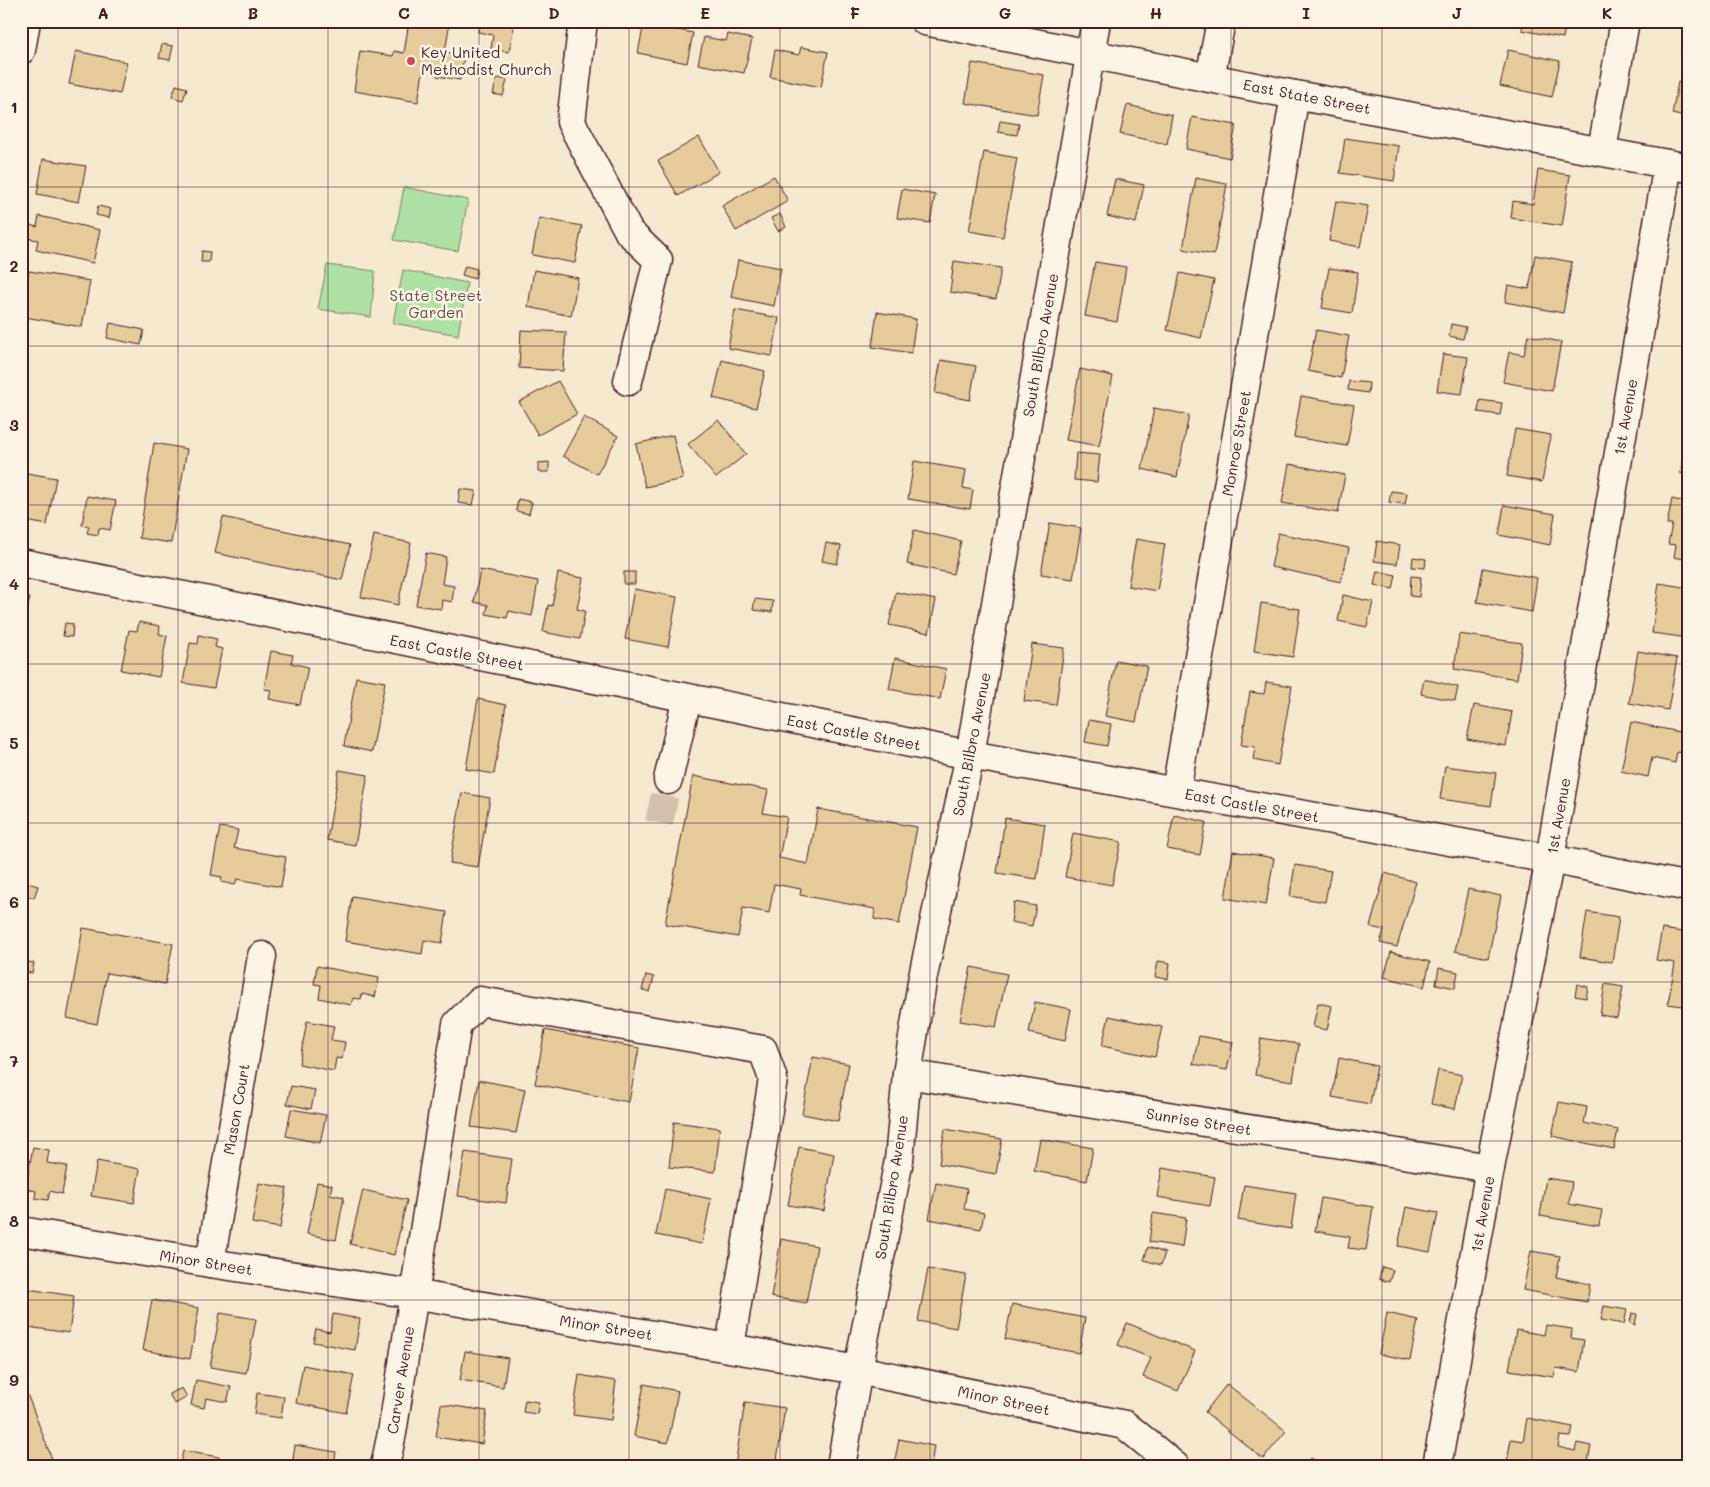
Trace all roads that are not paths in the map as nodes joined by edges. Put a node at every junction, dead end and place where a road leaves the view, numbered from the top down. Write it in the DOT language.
graph roads {
  1 [pos="26,21"];
  2 [pos="583,21"];
  3 [pos="926,21"];
  4 [pos="1096,21"];
  5 [pos="1221,21"];
  6 [pos="1625,21"];
  7 [pos="21,50"];
  8 [pos="1090,55"];
  9 [pos="1210,78"];
  10 [pos="1295,95"];
  11 [pos="1602,150"];
  12 [pos="1678,166"];
  13 [pos="628,381"];
  14 [pos="21,564"];
  15 [pos="687,698"];
  16 [pos="970,756"];
  17 [pos="668,780"];
  18 [pos="1176,791"];
  19 [pos="1550,859"];
  20 [pos="1689,887"];
  21 [pos="262,956"];
  22 [pos="907,1074"];
  23 [pos="1490,1168"];
  24 [pos="21,1231"];
  25 [pos="210,1263"];
  26 [pos="413,1294"];
  27 [pos="730,1347"];
  28 [pos="858,1370"];
  29 [pos="385,1466"];
  30 [pos="841,1466"];
  31 [pos="1175,1466"];
  32 [pos="1437,1466"];
  1 -- 7 [label="street"];
  2 -- 13 [label="street"];
  3 -- 8 [label="street, East State Street"];
  4 -- 8 [label="street, South Bilbro Avenue"];
  5 -- 9 [label="street"];
  6 -- 11 [label="street"];
  8 -- 9 [label="street, East State Street"];
  8 -- 16 [label="street, South Bilbro Avenue"];
  9 -- 10 [label="street, East State Street"];
  10 -- 11 [label="street, East State Street"];
  10 -- 18 [label="street, Monroe Street"];
  11 -- 12 [label="street, East State Street"];
  12 -- 19 [label="street, 1st Avenue"];
  14 -- 15 [label="street, East Castle Street"];
  15 -- 16 [label="street, East Castle Street"];
  15 -- 17 [label="street"];
  16 -- 18 [label="street, East Castle Street"];
  16 -- 22 [label="street, South Bilbro Avenue"];
  18 -- 19 [label="street, East Castle Street"];
  19 -- 20 [label="street, East Castle Street"];
  19 -- 23 [label="street, 1st Avenue"];
  21 -- 25 [label="street, Mason Court"];
  22 -- 23 [label="street, Sunrise Street"];
  22 -- 28 [label="street, South Bilbro Avenue"];
  23 -- 32 [label="street, 1st Avenue"];
  24 -- 25 [label="street, Minor Street"];
  25 -- 26 [label="street, Minor Street"];
  26 -- 27 [label="street, Minor Street"];
  26 -- 27 [label="street, Carver Avenue"];
  26 -- 29 [label="street, Carver Avenue"];
  27 -- 28 [label="street, Minor Street"];
  28 -- 30 [label="street, South Bilbro Avenue"];
  28 -- 31 [label="street, Minor Street"];
}
